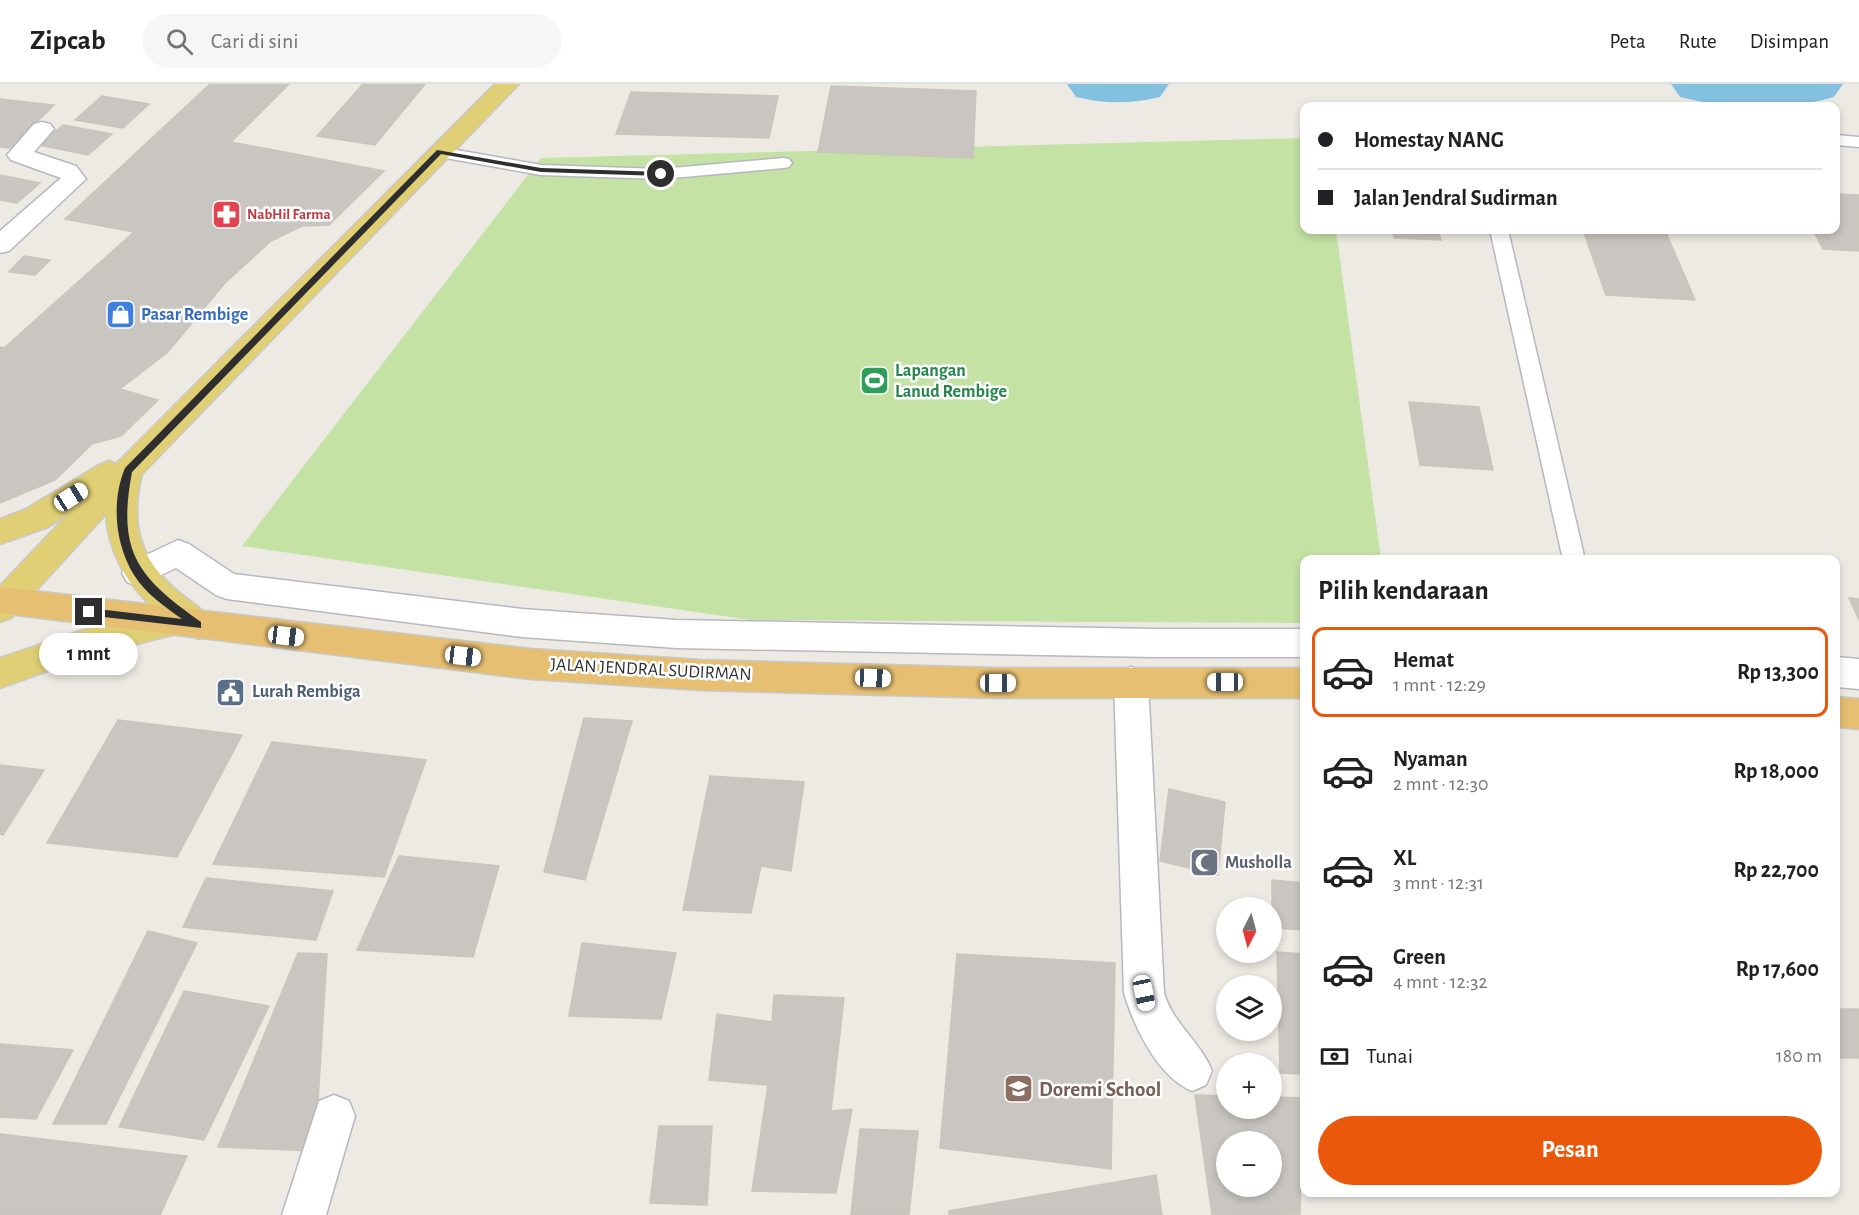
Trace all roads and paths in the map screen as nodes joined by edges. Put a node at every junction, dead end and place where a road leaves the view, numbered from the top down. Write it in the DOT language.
graph roads {
  1 [pos="508,84"];
  2 [pos="42,129"];
  3 [pos="1840,140"];
  4 [pos="1859,142"];
  5 [pos="440,152"];
  6 [pos="783,163"];
  7 [pos="1500,234"];
  8 [pos="0,245"];
  9 [pos="152,444"];
  10 [pos="128,470"];
  11 [pos="0,532"];
  12 [pos="1573,555"];
  13 [pos="138,573"];
  14 [pos="2,603"];
  15 [pos="185,624"];
  16 [pos="1300,643"];
  17 [pos="1840,672"];
  18 [pos="0,673"];
  19 [pos="1859,674"];
  20 [pos="1131,682"];
  21 [pos="1300,683"];
  22 [pos="1840,712"];
  23 [pos="1859,714"];
  24 [pos="1192,1071"];
  25 [pos="334,1116"];
  26 [pos="304,1215"];
  1 -- 5 [label="main road"];
  2 -- 8 [label="street"];
  3 -- 4 [label="lane"];
  5 -- 6 [label="lane"];
  5 -- 9 [label="main road"];
  7 -- 12 [label="lane"];
  9 -- 10 [label="main road"];
  9 -- 11 [label="main road"];
  10 -- 13 [label="main road"];
  10 -- 14 [label="main road"];
  13 -- 15 [label="main road"];
  13 -- 16 [label="street"];
  14 -- 15 [label="highway, JALAN JENDRAL SUDIRMAN"];
  15 -- 18 [label="main road"];
  15 -- 20 [label="highway, JALAN JENDRAL SUDIRMAN"];
  17 -- 19 [label="street"];
  20 -- 21 [label="highway, JALAN JENDRAL SUDIRMAN"];
  20 -- 24 [label="street"];
  22 -- 23 [label="highway"];
  25 -- 26 [label="street"];
}
